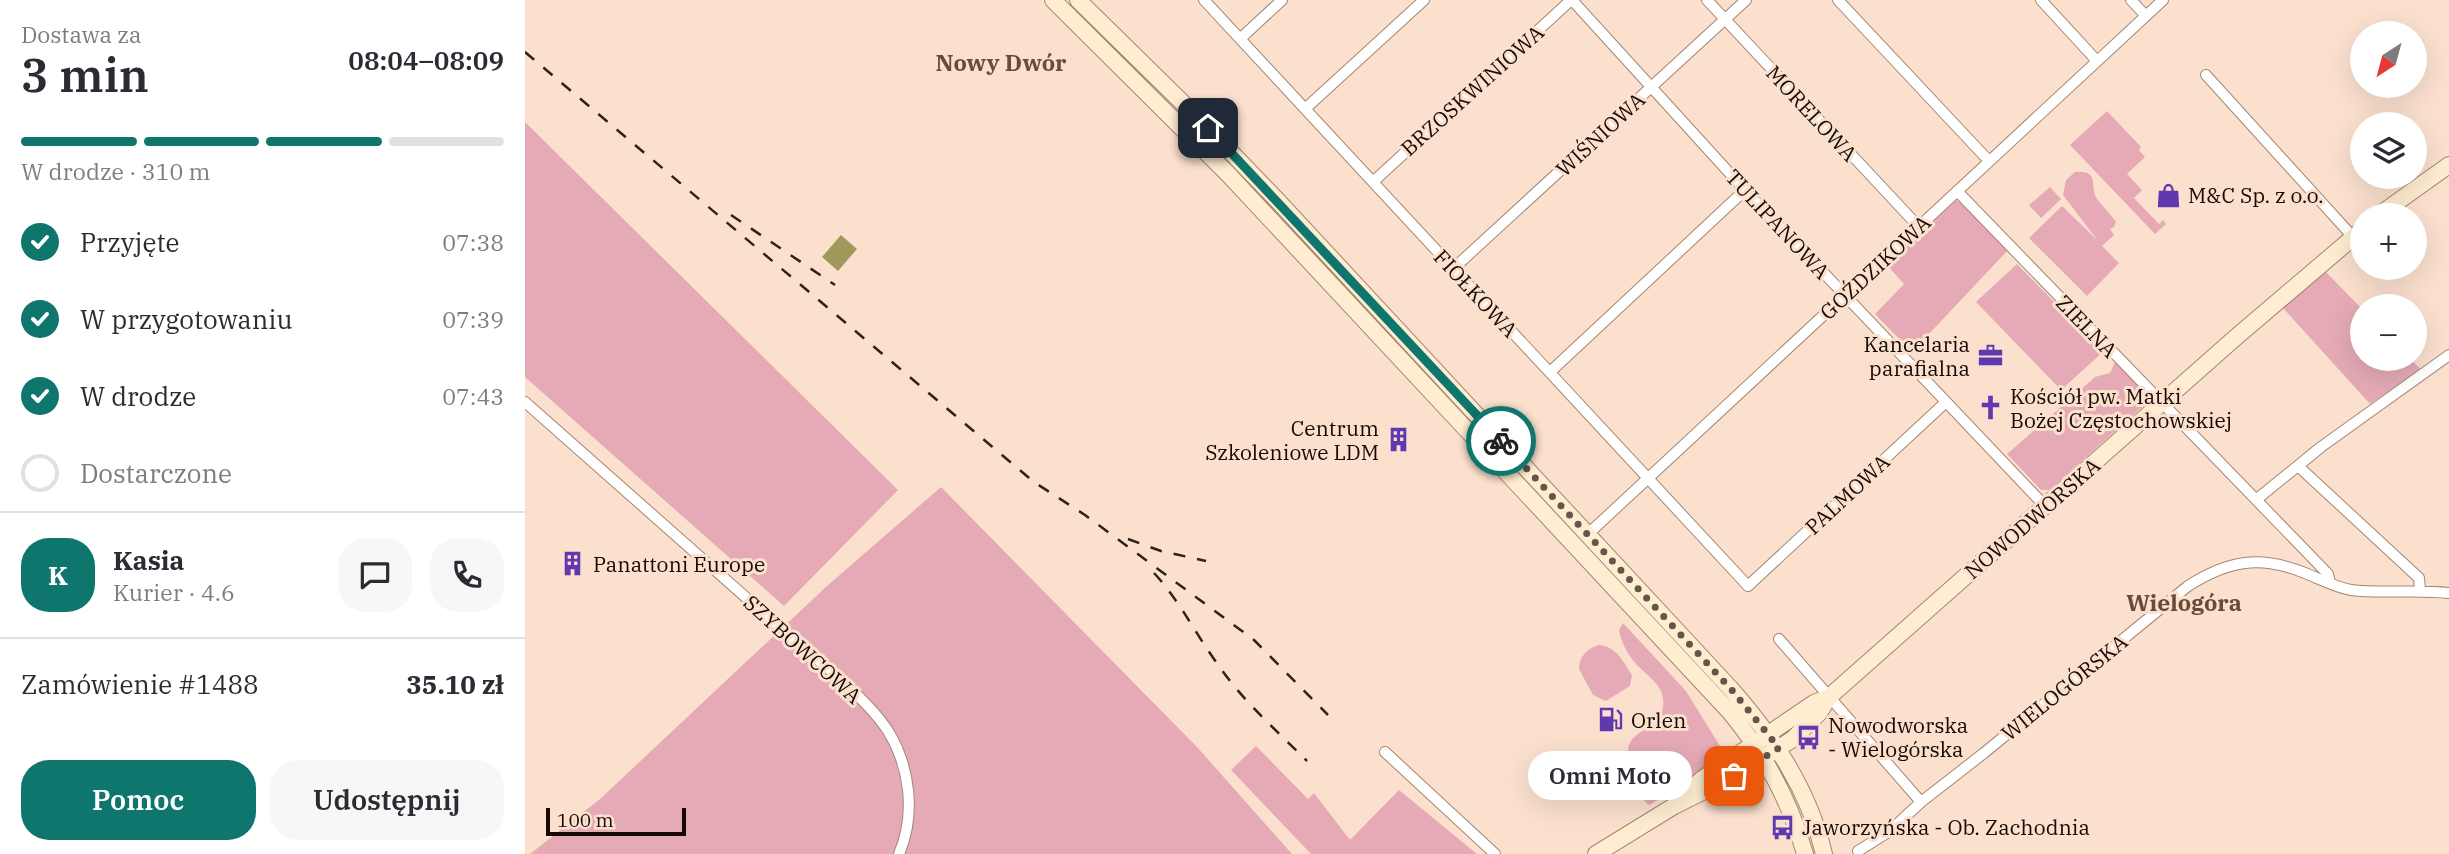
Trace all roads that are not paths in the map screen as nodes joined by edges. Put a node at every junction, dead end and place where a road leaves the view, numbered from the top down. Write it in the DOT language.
graph roads {
  1 [pos="1052,0"];
  2 [pos="1078,0"];
  3 [pos="1204,0"];
  4 [pos="1282,0"];
  5 [pos="1424,0"];
  6 [pos="1572,0"];
  7 [pos="1707,0"];
  8 [pos="1746,0"];
  9 [pos="1838,0"];
  10 [pos="2041,0"];
  11 [pos="2131,0"];
  12 [pos="2163,0"];
  13 [pos="2145,16"];
  14 [pos="1725,20"];
  15 [pos="1240,39"];
  16 [pos="2097,61"];
  17 [pos="2206,75"];
  18 [pos="1652,86"];
  19 [pos="1306,108"];
  20 [pos="1989,161"];
  21 [pos="2449,165"];
  22 [pos="1374,181"];
  23 [pos="1745,190"];
  24 [pos="1957,191"];
  25 [pos="2394,203"];
  26 [pos="2350,225"];
  27 [pos="1918,226"];
  28 [pos="2350,240"];
  29 [pos="1454,268"];
  30 [pos="1845,295"];
  31 [pos="2449,355"];
  32 [pos="1550,372"];
  33 [pos="525,402"];
  34 [pos="1946,402"];
  35 [pos="2163,402"];
  36 [pos="2298,467"];
  37 [pos="1649,476"];
  38 [pos="2257,499"];
  39 [pos="2045,506"];
  40 [pos="1588,534"];
  41 [pos="2330,583"];
  42 [pos="1748,586"];
  43 [pos="2420,590"];
  44 [pos="2449,593"];
  45 [pos="1779,639"];
  46 [pos="1829,697"];
  47 [pos="1769,733"];
  48 [pos="1754,743"];
  49 [pos="1779,748"];
  50 [pos="1385,752"];
  51 [pos="1763,758"];
  52 [pos="1921,802"];
  53 [pos="1674,806"];
  54 [pos="1858,851"];
  55 [pos="899,854"];
  56 [pos="1495,854"];
  57 [pos="1595,854"];
  58 [pos="1805,854"];
  59 [pos="1824,854"];
  1 -- 48 [label="main road"];
  2 -- 40 [label="main road"];
  3 -- 15 [label="street, FIOŁKOWA"];
  4 -- 15 [label="street"];
  5 -- 19 [label="street"];
  6 -- 18 [label="street, TULIPANOWA"];
  6 -- 22 [label="street, BRZOSKWINIOWA"];
  7 -- 14 [label="street, MORELOWA"];
  8 -- 14 [label="street, WIŚNIOWA"];
  9 -- 20 [label="street"];
  10 -- 16 [label="street"];
  11 -- 13 [label="street"];
  12 -- 13 [label="street, GOŹDZIKOWA"];
  13 -- 16 [label="street, GOŹDZIKOWA"];
  14 -- 18 [label="street, WIŚNIOWA"];
  14 -- 27 [label="street, MORELOWA"];
  15 -- 19 [label="street, FIOŁKOWA"];
  16 -- 20 [label="street, GOŹDZIKOWA"];
  17 -- 26 [label="street"];
  18 -- 23 [label="street, TULIPANOWA"];
  18 -- 29 [label="street, WIŚNIOWA"];
  19 -- 22 [label="street, FIOŁKOWA"];
  20 -- 24 [label="street, GOŹDZIKOWA"];
  21 -- 25 [label="main road"];
  22 -- 29 [label="street, FIOŁKOWA"];
  23 -- 30 [label="street, TULIPANOWA"];
  23 -- 32 [label="street"];
  24 -- 27 [label="street, GOŹDZIKOWA"];
  24 -- 35 [label="street, ZIELNA"];
  27 -- 30 [label="street, GOŹDZIKOWA"];
  28 -- 35 [label="main road, NOWODWORSKA"];
  29 -- 32 [label="street, FIOŁKOWA"];
  30 -- 34 [label="street, TULIPANOWA"];
  30 -- 37 [label="street, GOŹDZIKOWA"];
  31 -- 36 [label="street"];
  32 -- 37 [label="street, FIOŁKOWA"];
  33 -- 55 [label="street, SZYBOWCOWA"];
  34 -- 39 [label="street, TULIPANOWA"];
  34 -- 42 [label="street, PALMOWA"];
  35 -- 38 [label="street, ZIELNA"];
  35 -- 39 [label="main road, NOWODWORSKA"];
  36 -- 38 [label="street"];
  36 -- 43 [label="street"];
  37 -- 40 [label="street, GOŹDZIKOWA"];
  37 -- 42 [label="street, FIOŁKOWA"];
  38 -- 41 [label="street, ZIELNA"];
  39 -- 46 [label="main road, NOWODWORSKA"];
  40 -- 47 [label="main road"];
  41 -- 43 [label="street, WIELOGÓRSKA"];
  41 -- 52 [label="street, WIELOGÓRSKA"];
  43 -- 44 [label="street, WIELOGÓRSKA"];
  45 -- 46 [label="street"];
  46 -- 47 [label="main road, NOWODWORSKA"];
  46 -- 49 [label="main road, NOWODWORSKA"];
  46 -- 52 [label="street"];
  47 -- 48 [label="main road, NOWODWORSKA"];
  47 -- 49 [label="main road"];
  48 -- 51 [label="main road"];
  48 -- 53 [label="main road, NOWODWORSKA"];
  49 -- 51 [label="main road, NOWODWORSKA"];
  49 -- 59 [label="main road"];
  50 -- 56 [label="street"];
  51 -- 53 [label="main road, NOWODWORSKA"];
  51 -- 58 [label="main road"];
  52 -- 54 [label="street, WIELOGÓRSKA"];
  53 -- 57 [label="main road, NOWODWORSKA"];
}
